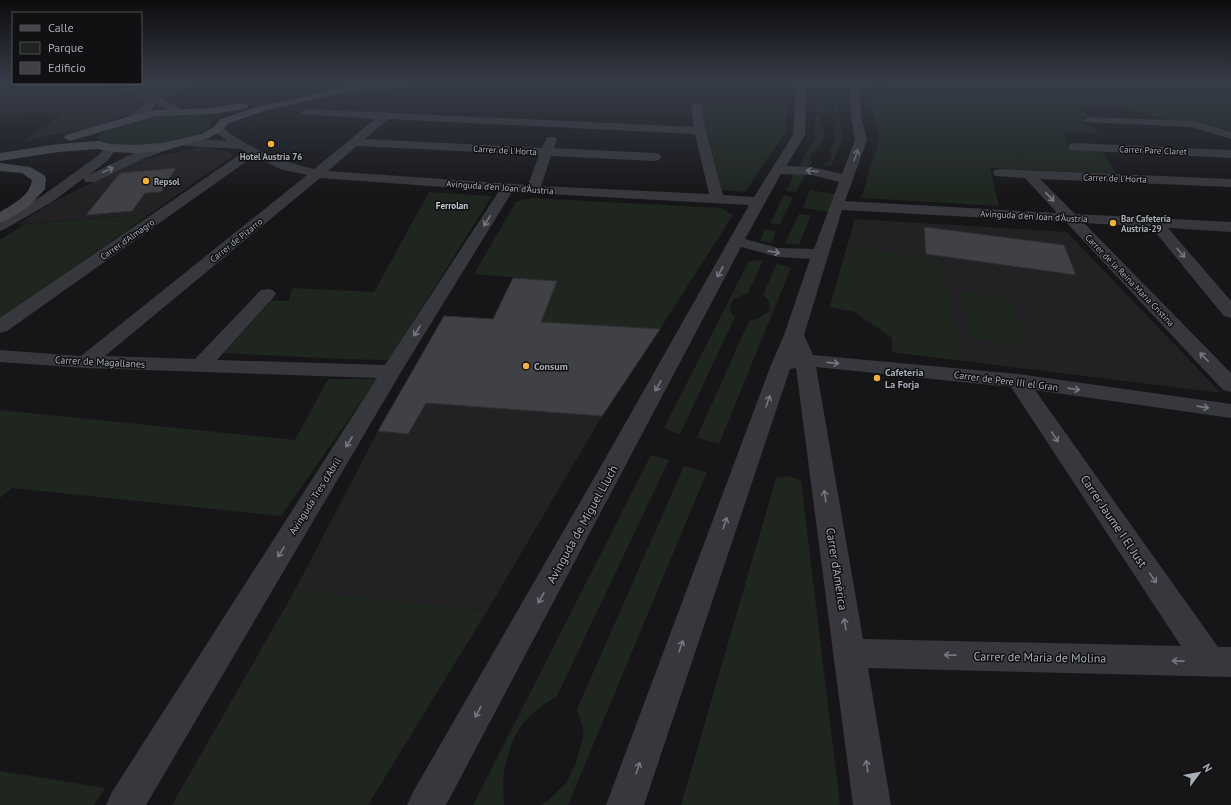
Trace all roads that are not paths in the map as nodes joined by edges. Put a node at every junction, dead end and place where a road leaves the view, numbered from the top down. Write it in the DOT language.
graph roads {
  1 [pos="127,120"];
  2 [pos="221,120"];
  3 [pos="235,120"];
  4 [pos="381,120"];
  5 [pos="539,120"];
  6 [pos="558,120"];
  7 [pos="698,120"];
  8 [pos="800,120"];
  9 [pos="857,120"];
  10 [pos="1089,120"];
  11 [pos="1121,122"];
  12 [pos="222,125"];
  13 [pos="102,129"];
  14 [pos="700,131"];
  15 [pos="1231,136"];
  16 [pos="186,142"];
  17 [pos="354,142"];
  18 [pos="98,145"];
  19 [pos="162,147"];
  20 [pos="1074,147"];
  21 [pos="111,148"];
  22 [pos="250,149"];
  23 [pos="1162,151"];
  24 [pos="547,152"];
  25 [pos="0,154"];
  26 [pos="1231,154"];
  27 [pos="0,157"];
  28 [pos="655,157"];
  29 [pos="0,167"];
  30 [pos="776,170"];
  31 [pos="1000,173"];
  32 [pos="317,174"];
  33 [pos="1029,174"];
  34 [pos="847,180"];
  35 [pos="1206,182"];
  36 [pos="1231,183"];
  37 [pos="508,188"];
  38 [pos="534,190"];
  39 [pos="1225,195"];
  40 [pos="47,199"];
  41 [pos="717,199"];
  42 [pos="758,201"];
  43 [pos="838,205"];
  44 [pos="0,218"];
  45 [pos="1071,219"];
  46 [pos="1156,223"];
  47 [pos="0,226"];
  48 [pos="1231,227"];
  49 [pos="737,242"];
  50 [pos="821,254"];
  51 [pos="267,294"];
  52 [pos="1231,312"];
  53 [pos="0,327"];
  54 [pos="0,356"];
  55 [pos="86,362"];
  56 [pos="793,362"];
  57 [pos="200,366"];
  58 [pos="391,372"];
  59 [pos="1018,381"];
  60 [pos="1231,385"];
  61 [pos="1231,411"];
  62 [pos="850,653"];
  63 [pos="1220,662"];
  64 [pos="125,805"];
  65 [pos="426,805"];
  66 [pos="625,805"];
  67 [pos="872,805"];
  1 -- 13 [label="main road"];
  2 -- 12 [label="main road"];
  3 -- 12 [label="main road"];
  4 -- 17 [label="street, Carrer de Pizarro"];
  5 -- 6 [label="street"];
  6 -- 14 [label="street"];
  6 -- 24 [label="street"];
  7 -- 14 [label="street"];
  8 -- 30 [label="street, Avinguda de Miguel Lluch"];
  34 -- 9 [label="street, one-way"];
  10 -- 11 [label="street"];
  11 -- 15 [label="street"];
  11 -- 23 [label="street"];
  12 -- 16 [label="main road"];
  12 -- 22 [label="street, Avinguda d'en Joan d'Àustria"];
  13 -- 18 [label="main road"];
  13 -- 25 [label="main road"];
  14 -- 41 [label="street"];
  16 -- 19 [label="main road"];
  16 -- 22 [label="street, Avinguda d'en Joan d'Àustria"];
  17 -- 24 [label="street, Carrer de l'Horta"];
  17 -- 32 [label="street, Carrer de Pizarro"];
  18 -- 21 [label="main road"];
  18 -- 27 [label="main road"];
  19 -- 21 [label="main road"];
  40 -- 19 [label="street, one-way"];
  20 -- 23 [label="street, Carrer Pare Claret"];
  21 -- 40 [label="street"];
  22 -- 32 [label="street, Avinguda d'en Joan d'Àustria"];
  22 -- 53 [label="street, Carrer d'Almagro"];
  23 -- 26 [label="street, Carrer Pare Claret"];
  23 -- 35 [label="street"];
  24 -- 28 [label="street, Carrer de l'Horta"];
  24 -- 38 [label="street"];
  29 -- 44 [label="main road"];
  34 -- 30 [label="street, one-way"];
  30 -- 42 [label="street, Avinguda de Miguel Lluch"];
  31 -- 33 [label="street, Carrer de l'Horta"];
  32 -- 37 [label="street, Avinguda d'en Joan d'Àustria"];
  32 -- 55 [label="street, Carrer de Pizarro"];
  33 -- 35 [label="street, Carrer de l'Horta"];
  33 -- 45 [label="street, Carrer de la Reina Maria Cristina, one-way"];
  34 -- 43 [label="street"];
  35 -- 36 [label="street, Carrer de l'Horta"];
  35 -- 39 [label="street"];
  37 -- 38 [label="street, Avinguda d'en Joan d'Àustria"];
  37 -- 58 [label="street, Avinguda Tres d'Abril, one-way"];
  38 -- 41 [label="street, Avinguda d'en Joan d'Àustria"];
  40 -- 47 [label="street"];
  41 -- 42 [label="street, Avinguda d'en Joan d'Àustria"];
  42 -- 49 [label="street, Avinguda de Miguel Lluch"];
  43 -- 45 [label="street, Avinguda d'en Joan d'Àustria"];
  43 -- 50 [label="street"];
  45 -- 46 [label="street, Avinguda d'en Joan d'Àustria"];
  60 -- 45 [label="street, Carrer de la Reina Maria Cristina, one-way"];
  46 -- 48 [label="street, Avinguda d'en Joan d'Àustria"];
  46 -- 52 [label="street, one-way"];
  49 -- 50 [label="street, one-way"];
  49 -- 65 [label="street, Avinguda de Miguel Lluch, one-way"];
  50 -- 56 [label="street, Carrer d'Amèrica"];
  51 -- 57 [label="street"];
  54 -- 55 [label="street, Carrer de Magallanes"];
  55 -- 57 [label="street, Carrer de Magallanes"];
  56 -- 59 [label="street, Carrer de Pere III el Gran, one-way"];
  62 -- 56 [label="street, Carrer d'Amèrica, one-way"];
  66 -- 56 [label="street, one-way"];
  57 -- 58 [label="street, Carrer de Magallanes"];
  58 -- 64 [label="street, Avinguda Tres d'Abril, one-way"];
  59 -- 61 [label="street, Carrer de Pere III el Gran, one-way"];
  59 -- 63 [label="street, Carrer Jaume I El Just, one-way"];
  63 -- 62 [label="street, Carrer de Maria de Molina, one-way"];
  67 -- 62 [label="street, Carrer d'Amèrica, one-way"];
}
